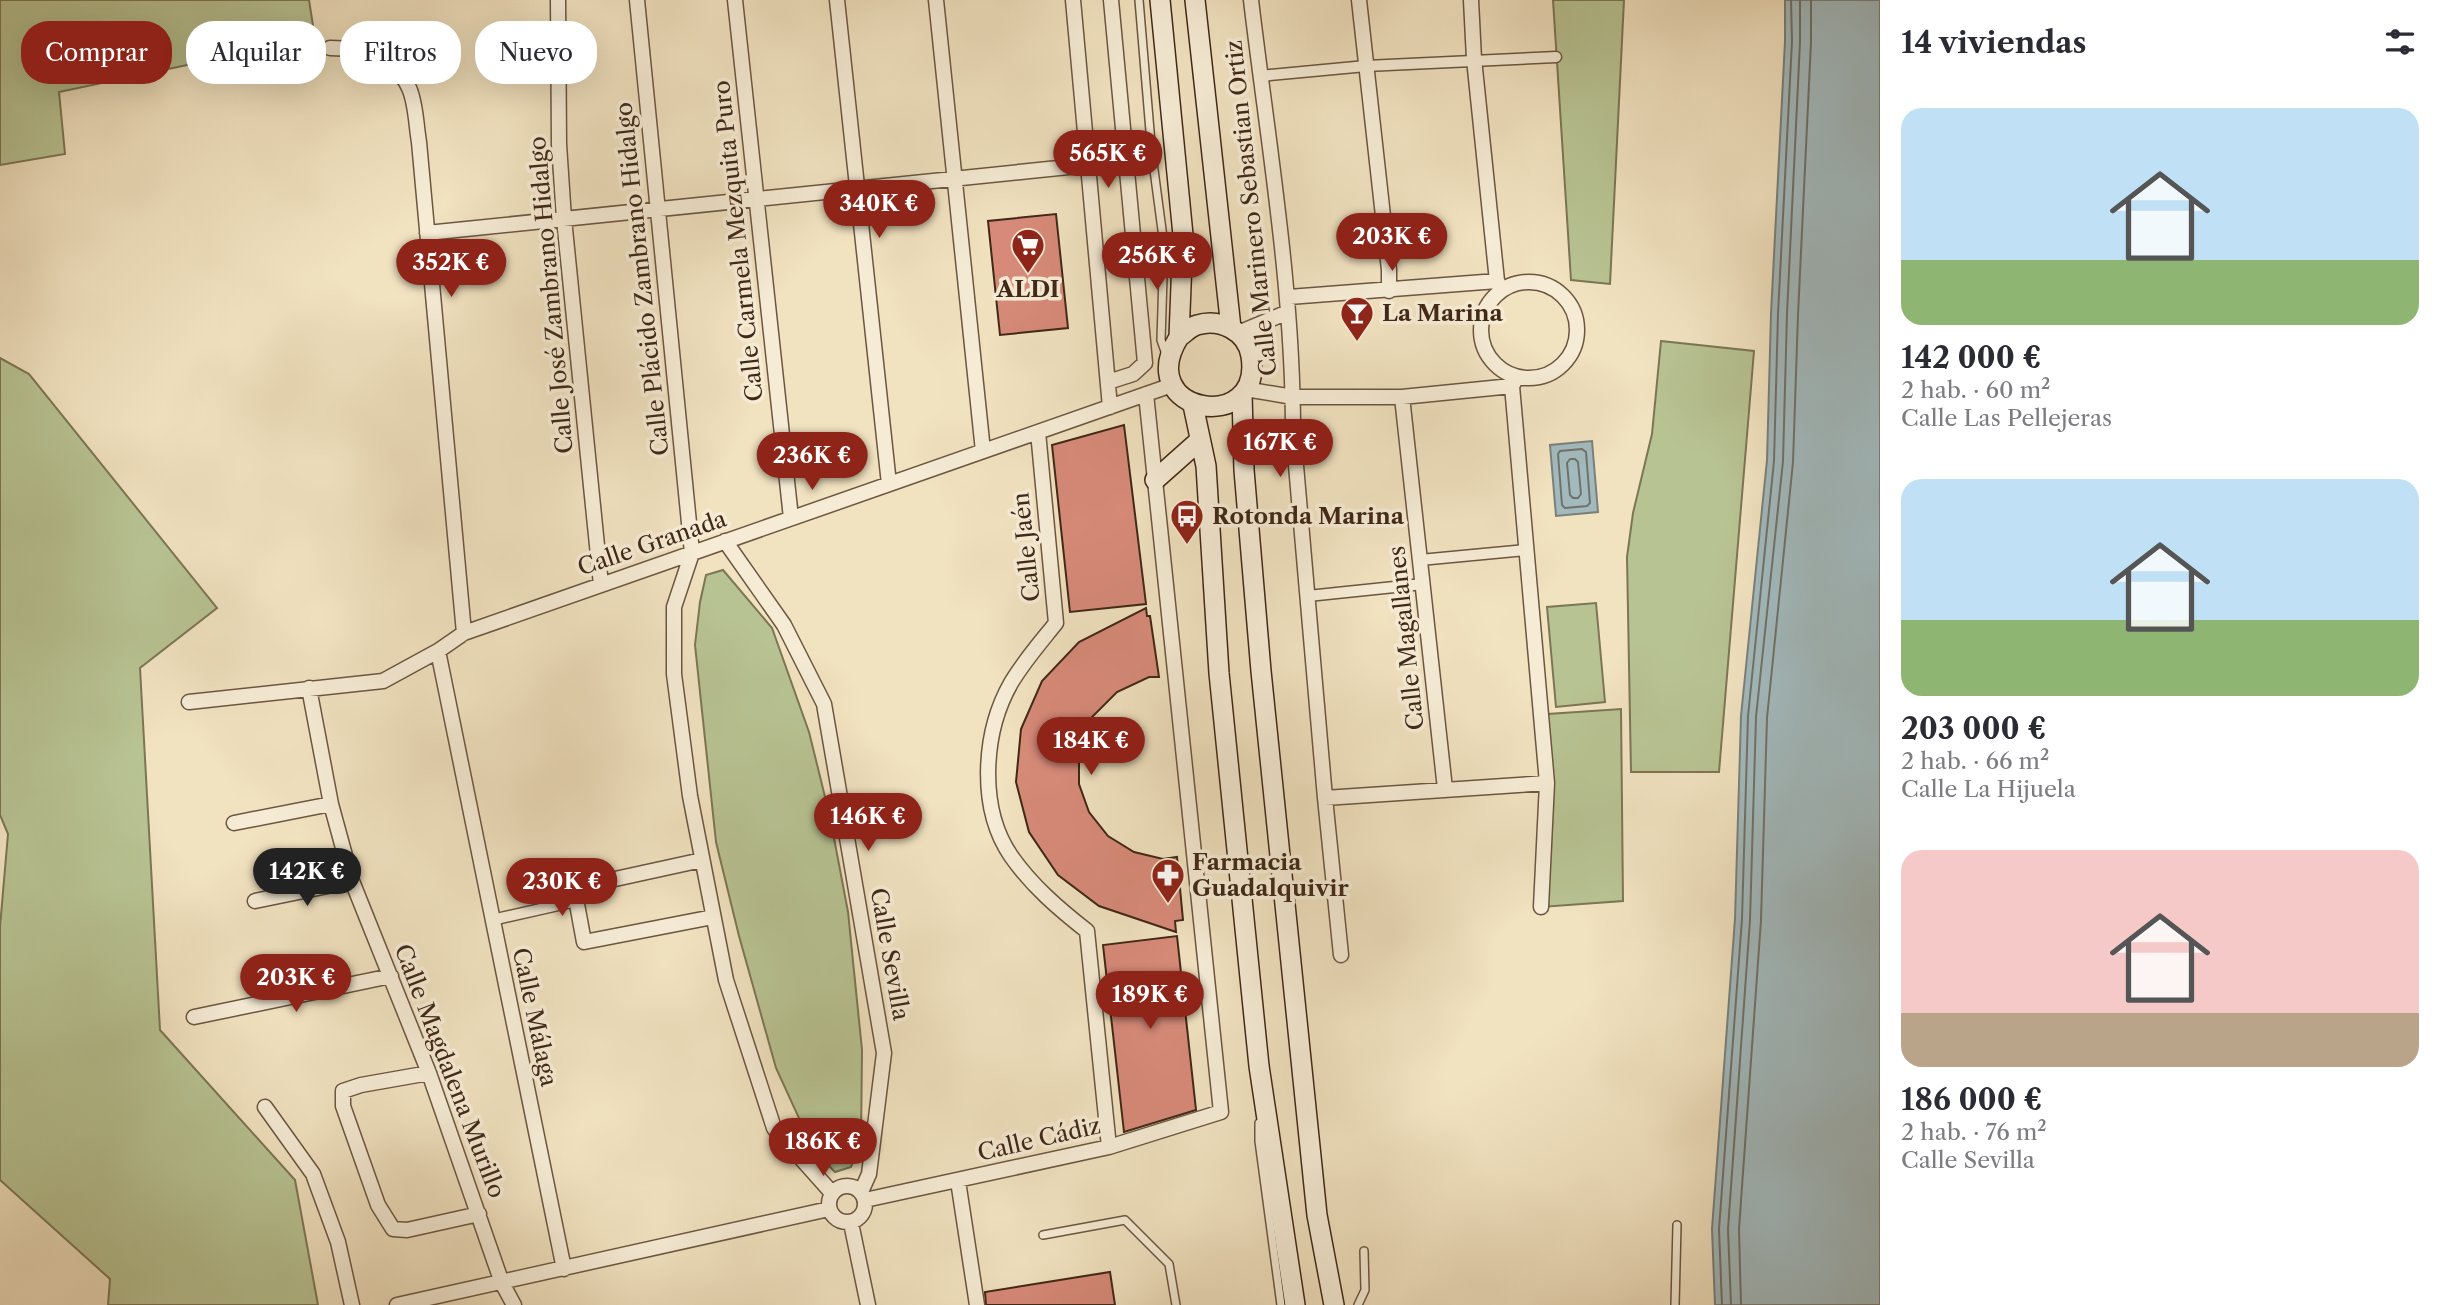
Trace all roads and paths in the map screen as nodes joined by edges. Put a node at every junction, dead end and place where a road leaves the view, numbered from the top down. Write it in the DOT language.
graph roads {
  1 [pos="558,0"];
  2 [pos="637,0"];
  3 [pos="735,0"];
  4 [pos="837,0"];
  5 [pos="936,0"];
  6 [pos="1073,0"];
  7 [pos="1111,0"];
  8 [pos="1139,0"];
  9 [pos="1160,0"];
  10 [pos="1195,0"];
  11 [pos="1251,0"];
  12 [pos="1359,0"];
  13 [pos="1471,0"];
  14 [pos="330,48"];
  15 [pos="1556,57"];
  16 [pos="1474,59"];
  17 [pos="1366,66"];
  18 [pos="1260,76"];
  19 [pos="1152,155"];
  20 [pos="1126,159"];
  21 [pos="1088,165"];
  22 [pos="954,179"];
  23 [pos="856,189"];
  24 [pos="756,199"];
  25 [pos="658,209"];
  26 [pos="564,219"];
  27 [pos="427,233"];
  28 [pos="1499,286"];
  29 [pos="1389,291"];
  30 [pos="1289,304"];
  31 [pos="1234,330"];
  32 [pos="1179,337"];
  33 [pos="1168,360"];
  34 [pos="1108,382"];
  35 [pos="1514,382"];
  36 [pos="1172,385"];
  37 [pos="1244,392"];
  38 [pos="1146,394"];
  39 [pos="1293,397"];
  40 [pos="1402,397"];
  41 [pos="1193,405"];
  42 [pos="1110,407"];
  43 [pos="1038,432"];
  44 [pos="1200,440"];
  45 [pos="983,451"];
  46 [pos="1155,480"];
  47 [pos="889,484"];
  48 [pos="791,518"];
  49 [pos="725,541"];
  50 [pos="1526,550"];
  51 [pos="692,553"];
  52 [pos="1420,560"];
  53 [pos="1423,584"];
  54 [pos="601,585"];
  55 [pos="1308,596"];
  56 [pos="464,633"];
  57 [pos="438,651"];
  58 [pos="309,688"];
  59 [pos="189,702"];
  60 [pos="1547,783"];
  61 [pos="1446,789"];
  62 [pos="1325,798"];
  63 [pos="331,804"];
  64 [pos="234,823"];
  65 [pos="702,860"];
  66 [pos="352,881"];
  67 [pos="255,901"];
  68 [pos="576,901"];
  69 [pos="1541,907"];
  70 [pos="713,917"];
  71 [pos="492,920"];
  72 [pos="1341,955"];
  73 [pos="391,976"];
  74 [pos="194,1017"];
  75 [pos="1259,1066"];
  76 [pos="429,1073"];
  77 [pos="265,1107"];
  78 [pos="1109,1147"];
  79 [pos="958,1181"];
  80 [pos="832,1194"];
  81 [pos="863,1196"];
  82 [pos="829,1209"];
  83 [pos="479,1214"];
  84 [pos="851,1223"];
  85 [pos="1676,1224"];
  86 [pos="1043,1235"];
  87 [pos="1364,1251"];
  88 [pos="564,1269"];
  89 [pos="502,1283"];
  90 [pos="352,1305"];
  91 [pos="397,1305"];
  92 [pos="514,1305"];
  93 [pos="868,1305"];
  94 [pos="977,1305"];
  95 [pos="1176,1305"];
  96 [pos="1281,1305"];
  97 [pos="1295,1305"];
  98 [pos="1334,1305"];
  99 [pos="1358,1305"];
  100 [pos="1675,1305"];
  1 -- 26 [label="street, Calle José Zambrano Hidalgo"];
  2 -- 25 [label="street, Calle Plácido Zambrano Hidalgo"];
  3 -- 24 [label="street, Calle Carmela Mezquita Puro"];
  4 -- 23 [label="street"];
  5 -- 22 [label="street"];
  6 -- 21 [label="street"];
  7 -- 20 [label="street"];
  8 -- 19 [label="lane"];
  9 -- 32 [label="main road"];
  10 -- 31 [label="main road"];
  11 -- 18 [label="street, Calle Marinero Sebastian Ortiz"];
  12 -- 17 [label="street"];
  13 -- 16 [label="street"];
  14 -- 27 [label="street"];
  15 -- 16 [label="street"];
  16 -- 17 [label="street"];
  16 -- 28 [label="street"];
  17 -- 18 [label="street"];
  17 -- 29 [label="street"];
  18 -- 30 [label="street, Calle Marinero Sebastian Ortiz"];
  19 -- 20 [label="street"];
  19 -- 33 [label="lane"];
  20 -- 21 [label="street"];
  20 -- 34 [label="street"];
  21 -- 22 [label="street"];
  21 -- 34 [label="street"];
  22 -- 23 [label="street"];
  22 -- 45 [label="street"];
  23 -- 24 [label="street"];
  23 -- 47 [label="street"];
  24 -- 25 [label="street"];
  24 -- 48 [label="street, Calle Carmela Mezquita Puro"];
  25 -- 26 [label="street"];
  25 -- 51 [label="street, Calle Plácido Zambrano Hidalgo"];
  26 -- 27 [label="street"];
  26 -- 54 [label="street, Calle José Zambrano Hidalgo"];
  27 -- 56 [label="street"];
  28 -- 29 [label="street"];
  28 -- 35 [label="street"];
  28 -- 35 [label="street"];
  29 -- 30 [label="street"];
  30 -- 31 [label="street"];
  30 -- 39 [label="street, Calle Marinero Sebastian Ortiz"];
  31 -- 32 [label="main road"];
  31 -- 37 [label="main road"];
  32 -- 33 [label="main road"];
  33 -- 36 [label="main road"];
  34 -- 42 [label="street"];
  35 -- 40 [label="street"];
  35 -- 50 [label="street"];
  36 -- 38 [label="street, Calle Granada"];
  36 -- 41 [label="main road"];
  37 -- 39 [label="street"];
  37 -- 41 [label="main road"];
  37 -- 98 [label="main road"];
  38 -- 42 [label="street, Calle Granada"];
  38 -- 46 [label="street"];
  39 -- 40 [label="street"];
  39 -- 55 [label="street, Calle Marinero Sebastian Ortiz"];
  40 -- 52 [label="street, Calle Magallanes"];
  41 -- 44 [label="main road"];
  42 -- 43 [label="street, Calle Granada"];
  43 -- 45 [label="street, Calle Granada"];
  43 -- 78 [label="street, Calle Jaén"];
  44 -- 46 [label="main road"];
  44 -- 75 [label="main road"];
  45 -- 47 [label="street, Calle Granada"];
  46 -- 78 [label="street, Calle Cádiz"];
  47 -- 48 [label="street, Calle Granada"];
  48 -- 49 [label="street, Calle Granada"];
  49 -- 51 [label="street, Calle Granada"];
  49 -- 81 [label="street, Calle Sevilla"];
  50 -- 52 [label="street"];
  50 -- 60 [label="street"];
  51 -- 54 [label="street, Calle Granada"];
  51 -- 65 [label="street"];
  52 -- 53 [label="street, Calle Magallanes"];
  53 -- 55 [label="street"];
  53 -- 61 [label="street, Calle Magallanes"];
  54 -- 56 [label="street, Calle Granada"];
  55 -- 62 [label="street, Calle Marinero Sebastian Ortiz"];
  56 -- 57 [label="street, Calle Granada"];
  57 -- 58 [label="street, Calle Granada"];
  57 -- 71 [label="street, Calle Málaga"];
  58 -- 59 [label="street, Calle Granada"];
  58 -- 63 [label="street, Calle Magdalena Murillo"];
  60 -- 61 [label="street"];
  60 -- 69 [label="street"];
  61 -- 62 [label="street"];
  62 -- 72 [label="street, Calle Marinero Sebastian Ortiz"];
  63 -- 64 [label="street"];
  63 -- 66 [label="street, Calle Magdalena Murillo"];
  65 -- 68 [label="street"];
  65 -- 70 [label="street"];
  66 -- 67 [label="street"];
  66 -- 73 [label="street, Calle Magdalena Murillo"];
  68 -- 70 [label="street"];
  68 -- 71 [label="street"];
  70 -- 80 [label="street"];
  71 -- 88 [label="street, Calle Málaga"];
  73 -- 74 [label="street"];
  73 -- 76 [label="street, Calle Magdalena Murillo"];
  75 -- 96 [label="lane"];
  75 -- 97 [label="main road"];
  76 -- 83 [label="street, Calle Magdalena Murillo"];
  76 -- 83 [label="street"];
  77 -- 90 [label="street"];
  78 -- 79 [label="street, Calle Cádiz"];
  79 -- 81 [label="street, Calle Cádiz"];
  79 -- 94 [label="street"];
  80 -- 81 [label="street"];
  80 -- 82 [label="street"];
  81 -- 84 [label="street"];
  82 -- 84 [label="street"];
  82 -- 88 [label="street"];
  83 -- 89 [label="street, Calle Magdalena Murillo"];
  84 -- 93 [label="street"];
  85 -- 100 [label="lane"];
  86 -- 95 [label="lane"];
  87 -- 99 [label="lane"];
  88 -- 89 [label="street"];
  89 -- 91 [label="street"];
  89 -- 92 [label="street, Calle Magdalena Murillo"];
}
